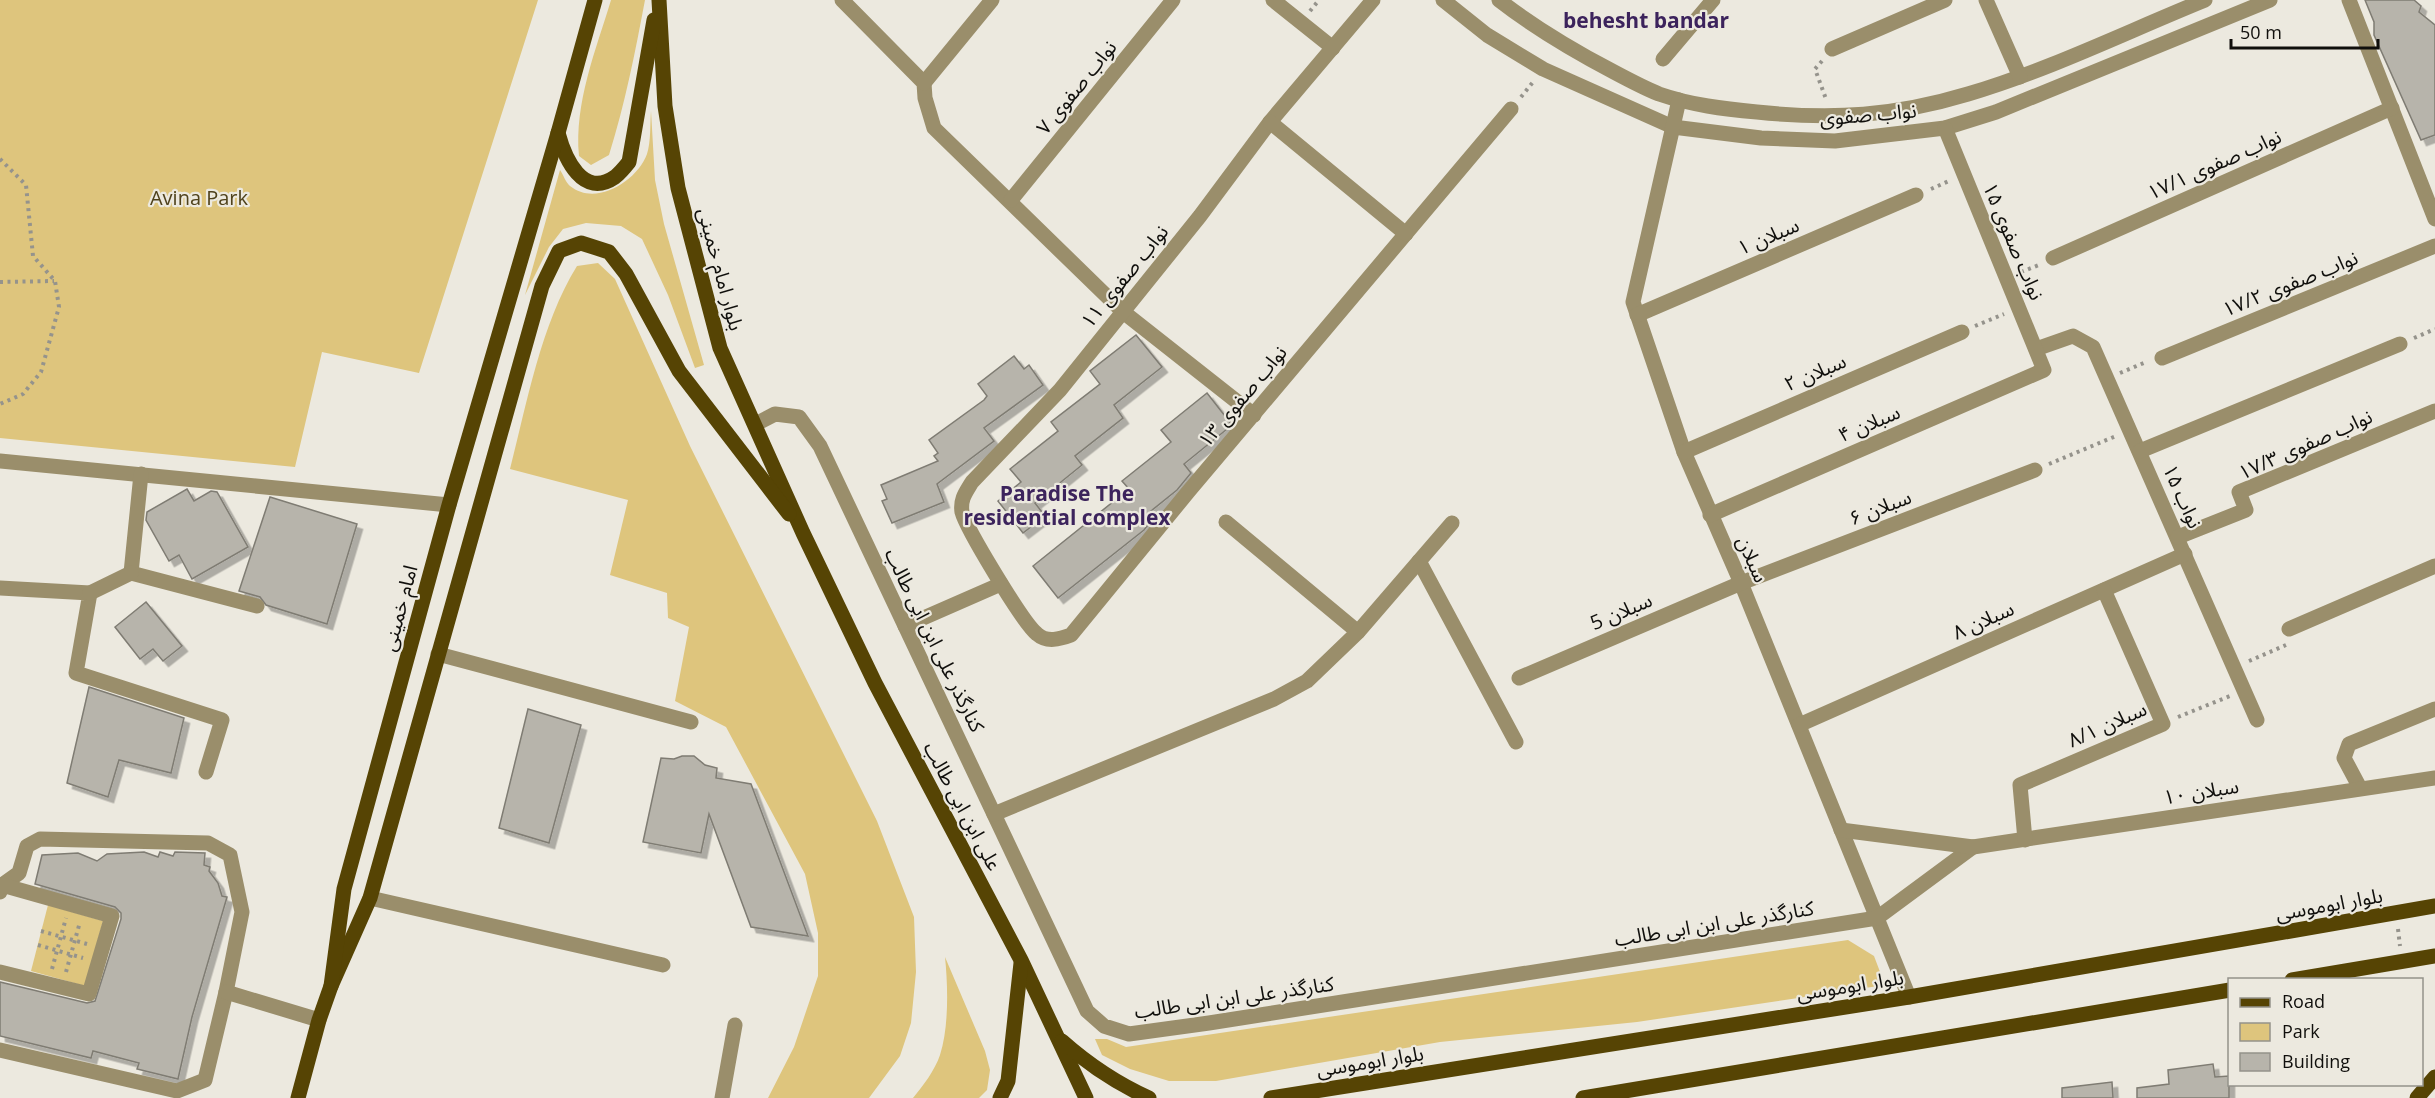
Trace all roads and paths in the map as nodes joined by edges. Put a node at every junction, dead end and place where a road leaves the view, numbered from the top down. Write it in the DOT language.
graph roads {
  1 [pos="595,0"];
  2 [pos="658,0"];
  3 [pos="842,0"];
  4 [pos="992,0"];
  5 [pos="1173,0"];
  6 [pos="1273,0"];
  7 [pos="1373,0"];
  8 [pos="1443,0"];
  9 [pos="1499,0"];
  10 [pos="1713,0"];
  11 [pos="1944,0"];
  12 [pos="1986,0"];
  13 [pos="2205,0"];
  14 [pos="2270,0"];
  15 [pos="2349,0"];
  16 [pos="1333,48"];
  17 [pos="1832,49"];
  18 [pos="1663,59"];
  19 [pos="2047,67"];
  20 [pos="1543,69"];
  21 [pos="2020,76"];
  22 [pos="924,83"];
  23 [pos="2053,90"];
  24 [pos="1679,100"];
  25 [pos="2392,108"];
  26 [pos="1511,110"];
  27 [pos="1832,117"];
  28 [pos="1270,122"];
  29 [pos="1673,127"];
  30 [pos="1945,128"];
  31 [pos="558,133"];
  32 [pos="0,159"];
  33 [pos="1963,174"];
  34 [pos="1916,195"];
  35 [pos="1011,200"];
  36 [pos="2435,219"];
  37 [pos="1406,234"];
  38 [pos="2435,246"];
  39 [pos="2053,258"];
  40 [pos="2006,278"];
  41 [pos="55,281"];
  42 [pos="0,282"];
  43 [pos="2019,309"];
  44 [pos="1122,311"];
  45 [pos="1637,315"];
  46 [pos="2435,328"];
  47 [pos="1962,332"];
  48 [pos="2400,344"];
  49 [pos="2036,349"];
  50 [pos="2162,358"];
  51 [pos="2044,370"];
  52 [pos="2108,378"];
  53 [pos="0,404"];
  54 [pos="2435,411"];
  55 [pos="1254,415"];
  56 [pos="756,424"];
  57 [pos="2131,430"];
  58 [pos="2140,451"];
  59 [pos="1684,452"];
  60 [pos="0,461"];
  61 [pos="2035,470"];
  62 [pos="141,474"];
  63 [pos="449,505"];
  64 [pos="1710,514"];
  65 [pos="1226,522"];
  66 [pos="1452,523"];
  67 [pos="803,533"];
  68 [pos="2178,537"];
  69 [pos="2185,554"];
  70 [pos="1419,561"];
  71 [pos="2435,566"];
  72 [pos="130,573"];
  73 [pos="1741,583"];
  74 [pos="1001,584"];
  75 [pos="0,588"];
  76 [pos="2104,590"];
  77 [pos="90,593"];
  78 [pos="257,606"];
  79 [pos="905,626"];
  80 [pos="2289,629"];
  81 [pos="1358,632"];
  82 [pos="438,654"];
  83 [pos="2234,667"];
  84 [pos="1519,678"];
  85 [pos="2244,690"];
  86 [pos="2435,709"];
  87 [pos="2257,720"];
  88 [pos="691,722"];
  89 [pos="2163,724"];
  90 [pos="1799,725"];
  91 [pos="1516,742"];
  92 [pos="206,772"];
  93 [pos="2435,778"];
  94 [pos="2360,788"];
  95 [pos="994,814"];
  96 [pos="1841,830"];
  97 [pos="2025,840"];
  98 [pos="1973,848"];
  99 [pos="1,888"];
  100 [pos="370,898"];
  101 [pos="2435,906"];
  102 [pos="78,907"];
  103 [pos="2396,914"];
  104 [pos="1877,918"];
  105 [pos="41,931"];
  106 [pos="61,936"];
  107 [pos="75,940"];
  108 [pos="38,945"];
  109 [pos="57,951"];
  110 [pos="71,955"];
  111 [pos="100,955"];
  112 [pos="2435,956"];
  113 [pos="1021,960"];
  114 [pos="2402,961"];
  115 [pos="663,965"];
  116 [pos="0,972"];
  117 [pos="2304,978"];
  118 [pos="55,986"];
  119 [pos="332,986"];
  120 [pos="2228,990"];
  121 [pos="226,992"];
  122 [pos="1909,997"];
  123 [pos="319,1020"];
  124 [pos="735,1025"];
  125 [pos="1057,1036"];
  126 [pos="0,1050"];
  127 [pos="2435,1077"];
  128 [pos="298,1098"];
  129 [pos="722,1098"];
  130 [pos="1000,1098"];
  131 [pos="1086,1098"];
  132 [pos="1149,1098"];
  133 [pos="1271,1098"];
  134 [pos="1583,1098"];
  135 [pos="2417,1098"];
  1 -- 31 [label="main road"];
  2 -- 31 [label="main road"];
  2 -- 56 [label="main road, بلوار امام خمینی"];
  3 -- 22 [label="street"];
  4 -- 22 [label="street"];
  5 -- 35 [label="street, نواب صفوی ۷"];
  6 -- 16 [label="street"];
  7 -- 16 [label="street, نواب صفوی ۱۱"];
  8 -- 20 [label="street, نواب صفوی"];
  9 -- 24 [label="street, نواب صفوی"];
  10 -- 18 [label="street"];
  11 -- 17 [label="street"];
  12 -- 21 [label="street"];
  13 -- 19 [label="street, نواب صفوی"];
  14 -- 23 [label="street, نواب صفوی"];
  15 -- 25 [label="street"];
  16 -- 28 [label="street, نواب صفوی ۱۱"];
  17 -- 27 [label="path"];
  19 -- 21 [label="street, نواب صفوی"];
  19 -- 23 [label="street"];
  20 -- 26 [label="path"];
  20 -- 29 [label="street, نواب صفوی"];
  21 -- 27 [label="street, نواب صفوی"];
  22 -- 35 [label="street"];
  23 -- 30 [label="street, نواب صفوی"];
  24 -- 27 [label="street, نواب صفوی"];
  24 -- 29 [label="street, سبلان"];
  25 -- 36 [label="street"];
  25 -- 39 [label="street, نواب صفوی ۱۷/۱"];
  26 -- 37 [label="street, نواب صفوی ۱۳"];
  28 -- 37 [label="street"];
  28 -- 44 [label="street, نواب صفوی ۱۱"];
  29 -- 30 [label="street, نواب صفوی"];
  29 -- 45 [label="street, سبلان"];
  30 -- 33 [label="street, نواب صفوی ۱۵"];
  31 -- 63 [label="main road, امام خمینی"];
  32 -- 41 [label="path"];
  33 -- 34 [label="path"];
  33 -- 40 [label="street, نواب صفوی ۱۵"];
  34 -- 45 [label="street, سبلان ۱"];
  35 -- 44 [label="street"];
  37 -- 55 [label="street, نواب صفوی ۱۳"];
  38 -- 50 [label="street, نواب صفوی ۱۷/۲"];
  39 -- 40 [label="path"];
  40 -- 43 [label="street, نواب صفوی ۱۵"];
  41 -- 42 [label="path"];
  41 -- 53 [label="path"];
  43 -- 47 [label="path"];
  43 -- 49 [label="street, نواب صفوی ۱۵"];
  44 -- 55 [label="street"];
  44 -- 74 [label="street, نواب صفوی ۱۱"];
  45 -- 59 [label="street, سبلان"];
  46 -- 48 [label="path"];
  47 -- 59 [label="street, سبلان ۲"];
  48 -- 58 [label="street"];
  49 -- 51 [label="street, نواب صفوی ۱۵"];
  49 -- 52 [label="street, نواب ۱۵"];
  50 -- 52 [label="path"];
  51 -- 64 [label="street, سبلان ۴"];
  52 -- 57 [label="street, نواب ۱۵"];
  54 -- 68 [label="street, نواب صفوی ۱۷/۳"];
  55 -- 74 [label="street, نواب صفوی ۱۳"];
  56 -- 67 [label="main road, بلوار امام خمینی"];
  56 -- 79 [label="street, کنارگذر علی ابن ابی طالب"];
  57 -- 58 [label="street, نواب ۱۵"];
  57 -- 61 [label="path"];
  58 -- 68 [label="street, نواب ۱۵"];
  59 -- 64 [label="street, سبلان"];
  60 -- 62 [label="street"];
  61 -- 73 [label="street, سبلان ۶"];
  62 -- 63 [label="street"];
  62 -- 72 [label="street"];
  63 -- 119 [label="main road, امام خمینی"];
  64 -- 73 [label="street, سبلان"];
  65 -- 81 [label="street"];
  66 -- 70 [label="street"];
  67 -- 82 [label="main road"];
  67 -- 113 [label="main road, علی ابن ابی طالب"];
  68 -- 69 [label="street, نواب ۱۵"];
  69 -- 76 [label="street, سبلان ۸"];
  69 -- 83 [label="street, نواب ۱۵"];
  70 -- 81 [label="street"];
  70 -- 91 [label="street"];
  71 -- 80 [label="street"];
  72 -- 77 [label="street"];
  72 -- 78 [label="street"];
  73 -- 84 [label="street, سبلان 5"];
  73 -- 90 [label="street, سبلان"];
  74 -- 79 [label="street"];
  75 -- 77 [label="street"];
  76 -- 89 [label="street, سبلان ۸/۱"];
  76 -- 90 [label="street, سبلان ۸"];
  77 -- 92 [label="street"];
  79 -- 95 [label="street, کنارگذر علی ابن ابی طالب"];
  80 -- 83 [label="path"];
  81 -- 95 [label="street"];
  82 -- 88 [label="street"];
  82 -- 100 [label="main road"];
  83 -- 85 [label="street, نواب ۱۵"];
  85 -- 87 [label="street, نواب ۱۵"];
  85 -- 89 [label="path"];
  86 -- 94 [label="street"];
  89 -- 97 [label="street, سبلان ۸/۱"];
  90 -- 96 [label="street, سبلان"];
  93 -- 94 [label="street, سبلان ۱۰"];
  94 -- 97 [label="street, سبلان ۱۰"];
  95 -- 104 [label="street, کنارگذر علی ابن ابی طالب"];
  96 -- 98 [label="street, سبلان ۱۰"];
  96 -- 104 [label="street, سبلان"];
  97 -- 98 [label="street, سبلان ۱۰"];
  98 -- 104 [label="street, سبلان ۱۰"];
  99 -- 102 [label="street"];
  99 -- 121 [label="street"];
  100 -- 115 [label="street"];
  100 -- 119 [label="main road"];
  101 -- 103 [label="main road, بلوار ابوموسی"];
  102 -- 106 [label="path"];
  102 -- 107 [label="path"];
  102 -- 111 [label="street"];
  103 -- 114 [label="path"];
  103 -- 122 [label="main road, بلوار ابوموسی"];
  104 -- 122 [label="street, سبلان"];
  105 -- 106 [label="path"];
  106 -- 107 [label="path"];
  106 -- 109 [label="path"];
  107 -- 110 [label="path"];
  107 -- 111 [label="path"];
  108 -- 109 [label="path"];
  109 -- 110 [label="path"];
  109 -- 118 [label="path"];
  110 -- 111 [label="path"];
  110 -- 118 [label="path"];
  111 -- 118 [label="street"];
  112 -- 114 [label="main road"];
  113 -- 125 [label="main road, علی ابن ابی طالب"];
  113 -- 130 [label="main road"];
  114 -- 117 [label="main road"];
  116 -- 118 [label="street"];
  119 -- 123 [label="main road, امام خمینی"];
  120 -- 134 [label="main road"];
  121 -- 123 [label="street"];
  121 -- 126 [label="street"];
  122 -- 133 [label="main road, بلوار ابوموسی"];
  123 -- 128 [label="main road, امام خمینی"];
  124 -- 129 [label="street"];
  125 -- 131 [label="main road, علی ابن ابی طالب"];
  125 -- 132 [label="main road"];
  127 -- 135 [label="main road"];
}
